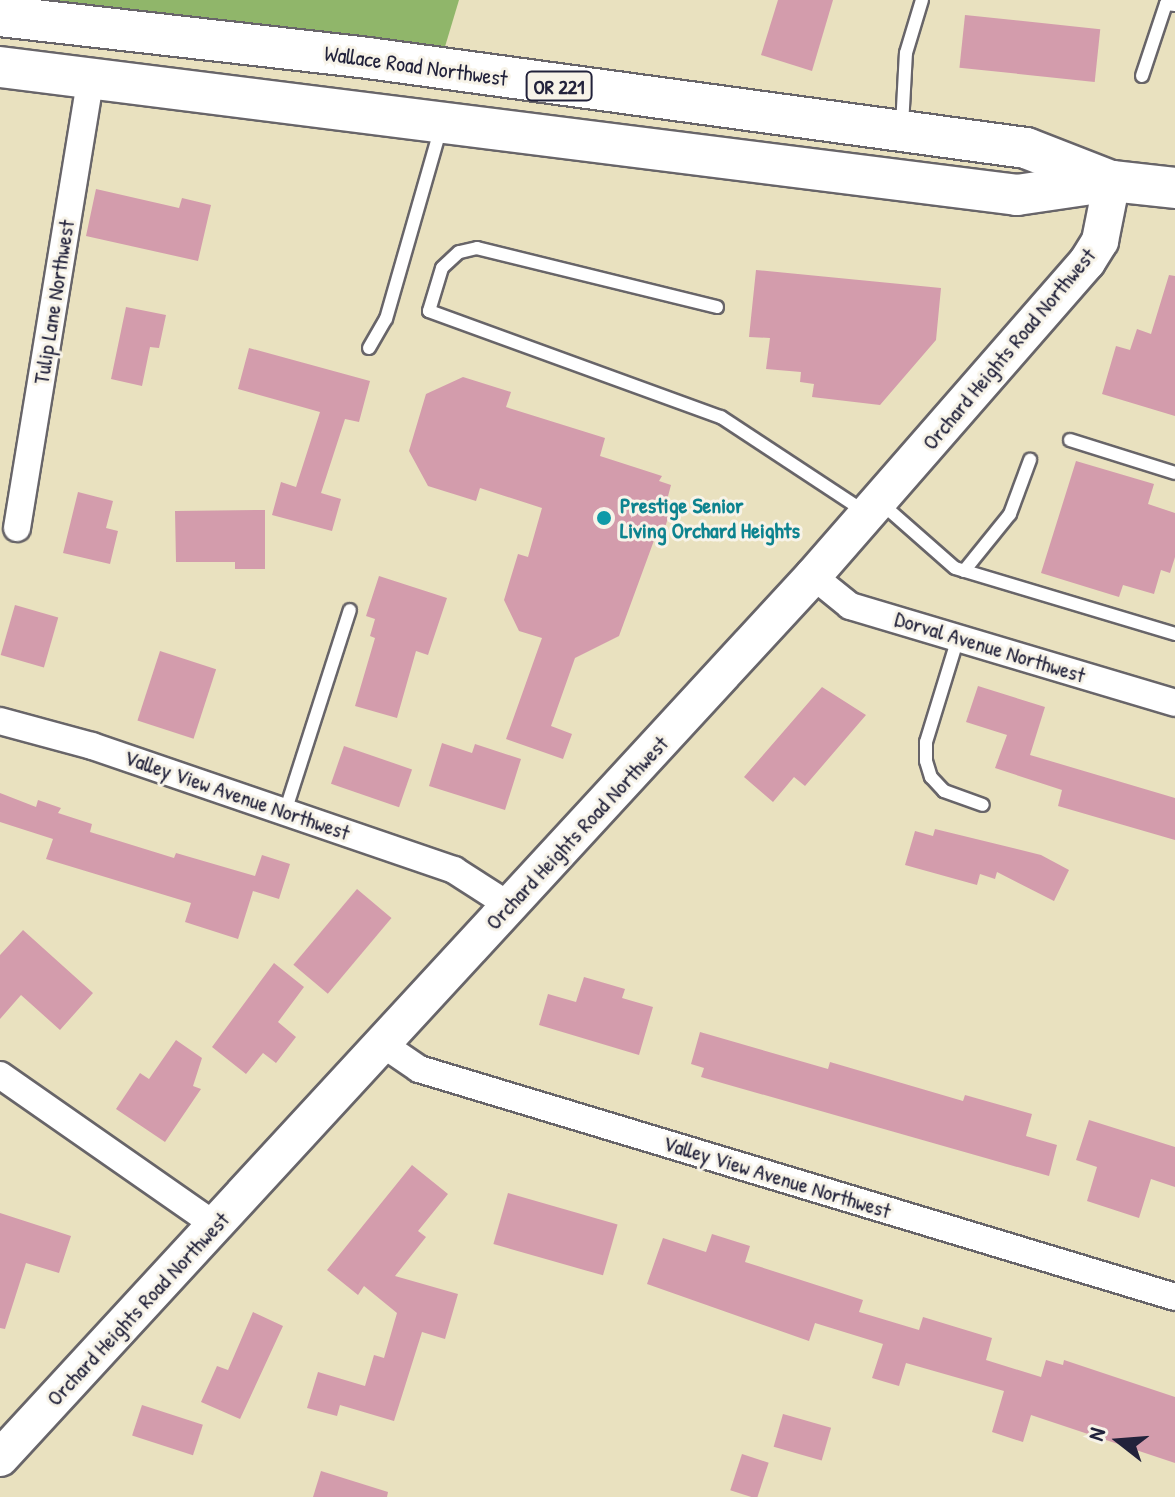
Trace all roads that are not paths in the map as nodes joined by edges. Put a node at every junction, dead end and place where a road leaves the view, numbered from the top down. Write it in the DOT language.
graph roads {
  1 [pos="922,0"];
  2 [pos="1175,5"];
  3 [pos="0,16"];
  4 [pos="0,67"];
  5 [pos="91,76"];
  6 [pos="1142,76"];
  7 [pos="443,120"];
  8 [pos="902,130"];
  9 [pos="1112,181"];
  10 [pos="1175,188"];
  11 [pos="717,307"];
  12 [pos="369,348"];
  13 [pos="1070,440"];
  14 [pos="1030,460"];
  15 [pos="1175,473"];
  16 [pos="873,507"];
  17 [pos="17,528"];
  18 [pos="964,571"];
  19 [pos="813,576"];
  20 [pos="350,610"];
  21 [pos="1175,634"];
  22 [pos="958,638"];
  23 [pos="1175,703"];
  24 [pos="0,721"];
  25 [pos="983,805"];
  26 [pos="285,812"];
  27 [pos="510,906"];
  28 [pos="384,1045"];
  29 [pos="0,1075"];
  30 [pos="215,1225"];
  31 [pos="1175,1297"];
  32 [pos="0,1458"];
  1 -- 8 [label="lane"];
  2 -- 6 [label="lane"];
  3 -- 8 [label="main road, Wallace Road Northwest / OR 221"];
  4 -- 5 [label="main road, Wallace Road Northwest / OR 221"];
  5 -- 7 [label="main road, Wallace Road Northwest / OR 221"];
  5 -- 17 [label="street, Tulip Lane Northwest"];
  7 -- 9 [label="main road, Wallace Road Northwest / OR 221"];
  7 -- 12 [label="lane"];
  8 -- 9 [label="main road, Wallace Road Northwest / OR 221"];
  9 -- 10 [label="main road, Wallace Road Northwest / OR 221"];
  9 -- 16 [label="main road, Orchard Heights Road Northwest"];
  11 -- 16 [label="lane"];
  13 -- 15 [label="lane"];
  14 -- 18 [label="lane"];
  16 -- 18 [label="lane"];
  16 -- 19 [label="main road, Orchard Heights Road Northwest"];
  18 -- 21 [label="lane"];
  19 -- 22 [label="street, Dorval Avenue Northwest"];
  19 -- 27 [label="main road, Orchard Heights Road Northwest"];
  20 -- 26 [label="lane"];
  22 -- 23 [label="street, Dorval Avenue Northwest"];
  22 -- 25 [label="lane"];
  24 -- 26 [label="street, Valley View Avenue Northwest"];
  26 -- 27 [label="street, Valley View Avenue Northwest"];
  27 -- 28 [label="main road, Orchard Heights Road Northwest"];
  28 -- 30 [label="main road, Orchard Heights Road Northwest"];
  28 -- 31 [label="street, Valley View Avenue Northwest"];
  29 -- 30 [label="street"];
  30 -- 32 [label="main road, Orchard Heights Road Northwest"];
}
